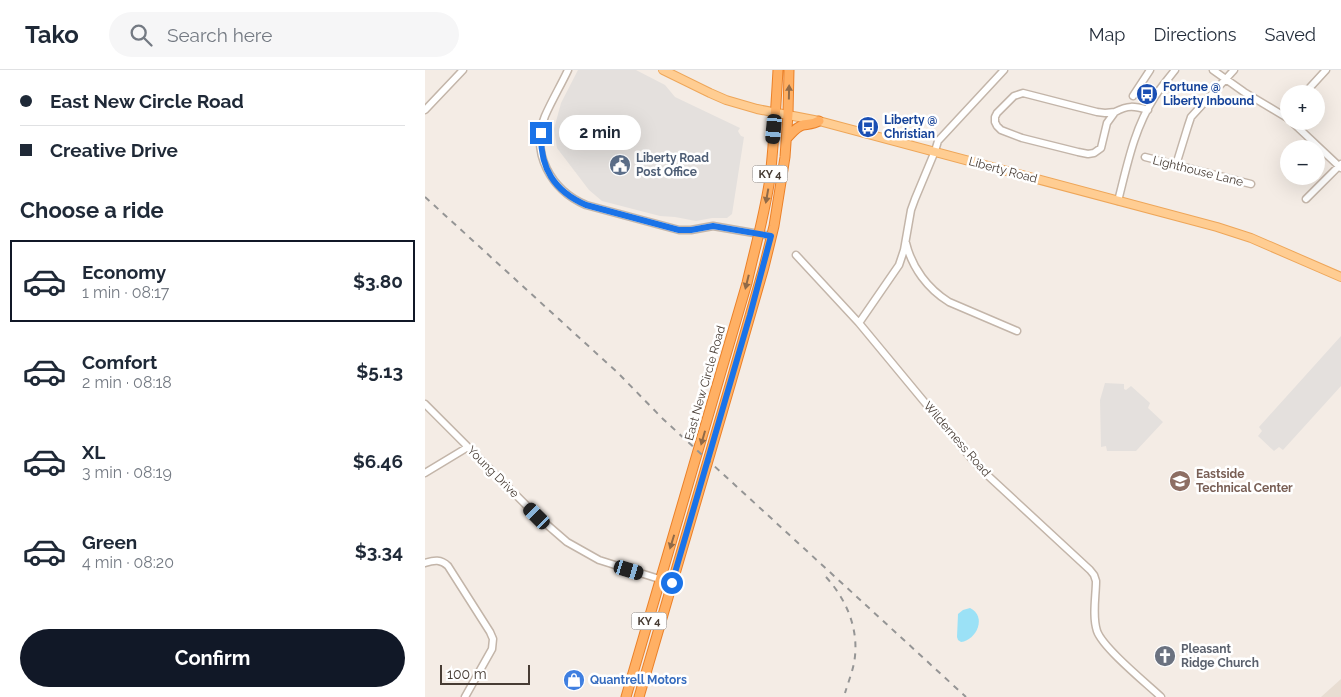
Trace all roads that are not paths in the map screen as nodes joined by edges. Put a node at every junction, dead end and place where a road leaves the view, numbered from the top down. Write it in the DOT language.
graph roads {
  1 [pos="463,70"];
  2 [pos="568,70"];
  3 [pos="663,70"];
  4 [pos="778,70"];
  5 [pos="789,70"];
  6 [pos="1004,70"];
  7 [pos="1150,70"];
  8 [pos="1175,70"];
  9 [pos="1213,70"];
  10 [pos="1235,70"];
  11 [pos="1326,70"];
  12 [pos="1226,80"];
  13 [pos="1312,85"];
  14 [pos="1133,96"];
  15 [pos="425,110"];
  16 [pos="1147,110"];
  17 [pos="1115,112"];
  18 [pos="1280,112"];
  19 [pos="775,113"];
  20 [pos="789,114"];
  21 [pos="819,121"];
  22 [pos="1302,130"];
  23 [pos="787,138"];
  24 [pos="935,151"];
  25 [pos="1145,157"];
  26 [pos="1176,165"];
  27 [pos="1340,166"];
  28 [pos="1251,184"];
  29 [pos="1306,199"];
  30 [pos="1118,201"];
  31 [pos="759,234"];
  32 [pos="771,236"];
  33 [pos="906,242"];
  34 [pos="796,255"];
  35 [pos="1341,277"];
  36 [pos="859,323"];
  37 [pos="1017,331"];
  38 [pos="425,404"];
  39 [pos="468,447"];
  40 [pos="425,473"];
  41 [pos="425,563"];
  42 [pos="661,580"];
  43 [pos="672,583"];
  44 [pos="465,697"];
  45 [pos="626,697"];
  46 [pos="639,697"];
  47 [pos="1161,697"];
  1 -- 15 [label="street"];
  2 -- 31 [label="street"];
  3 -- 19 [label="main road, Liberty Road"];
  4 -- 19 [label="highway, East New Circle Road / KY 4"];
  20 -- 5 [label="highway, East New Circle Road / KY 4, one-way"];
  6 -- 24 [label="street"];
  7 -- 14 [label="street"];
  8 -- 16 [label="street"];
  9 -- 12 [label="street"];
  10 -- 12 [label="street"];
  11 -- 13 [label="street"];
  12 -- 18 [label="street"];
  12 -- 26 [label="street"];
  16 -- 17 [label="street"];
  16 -- 30 [label="street"];
  17 -- 17 [label="street"];
  19 -- 20 [label="main road, Liberty Road"];
  19 -- 31 [label="highway, East New Circle Road / KY 4, one-way"];
  20 -- 21 [label="main road, Liberty Road"];
  20 -- 23 [label="highway, East New Circle Road / KY 4"];
  21 -- 23 [label="highway"];
  21 -- 24 [label="main road, Liberty Road"];
  22 -- 27 [label="street"];
  23 -- 32 [label="highway, East New Circle Road / KY 4"];
  24 -- 30 [label="main road, Liberty Road"];
  24 -- 33 [label="street"];
  25 -- 26 [label="street, Lighthouse Lane"];
  26 -- 28 [label="street, Lighthouse Lane"];
  27 -- 29 [label="street"];
  30 -- 35 [label="main road, Liberty Road"];
  31 -- 32 [label="street"];
  31 -- 42 [label="highway, East New Circle Road / KY 4, one-way"];
  32 -- 43 [label="highway, East New Circle Road / KY 4"];
  33 -- 36 [label="street"];
  33 -- 37 [label="street"];
  34 -- 36 [label="street, Wilderness Road"];
  36 -- 47 [label="street, Wilderness Road"];
  38 -- 39 [label="street, Young Drive"];
  39 -- 40 [label="street"];
  39 -- 42 [label="street, Young Drive"];
  41 -- 44 [label="street"];
  42 -- 43 [label="street, Young Drive"];
  42 -- 45 [label="highway, East New Circle Road / KY 4"];
  43 -- 46 [label="highway, East New Circle Road / KY 4"];
}
